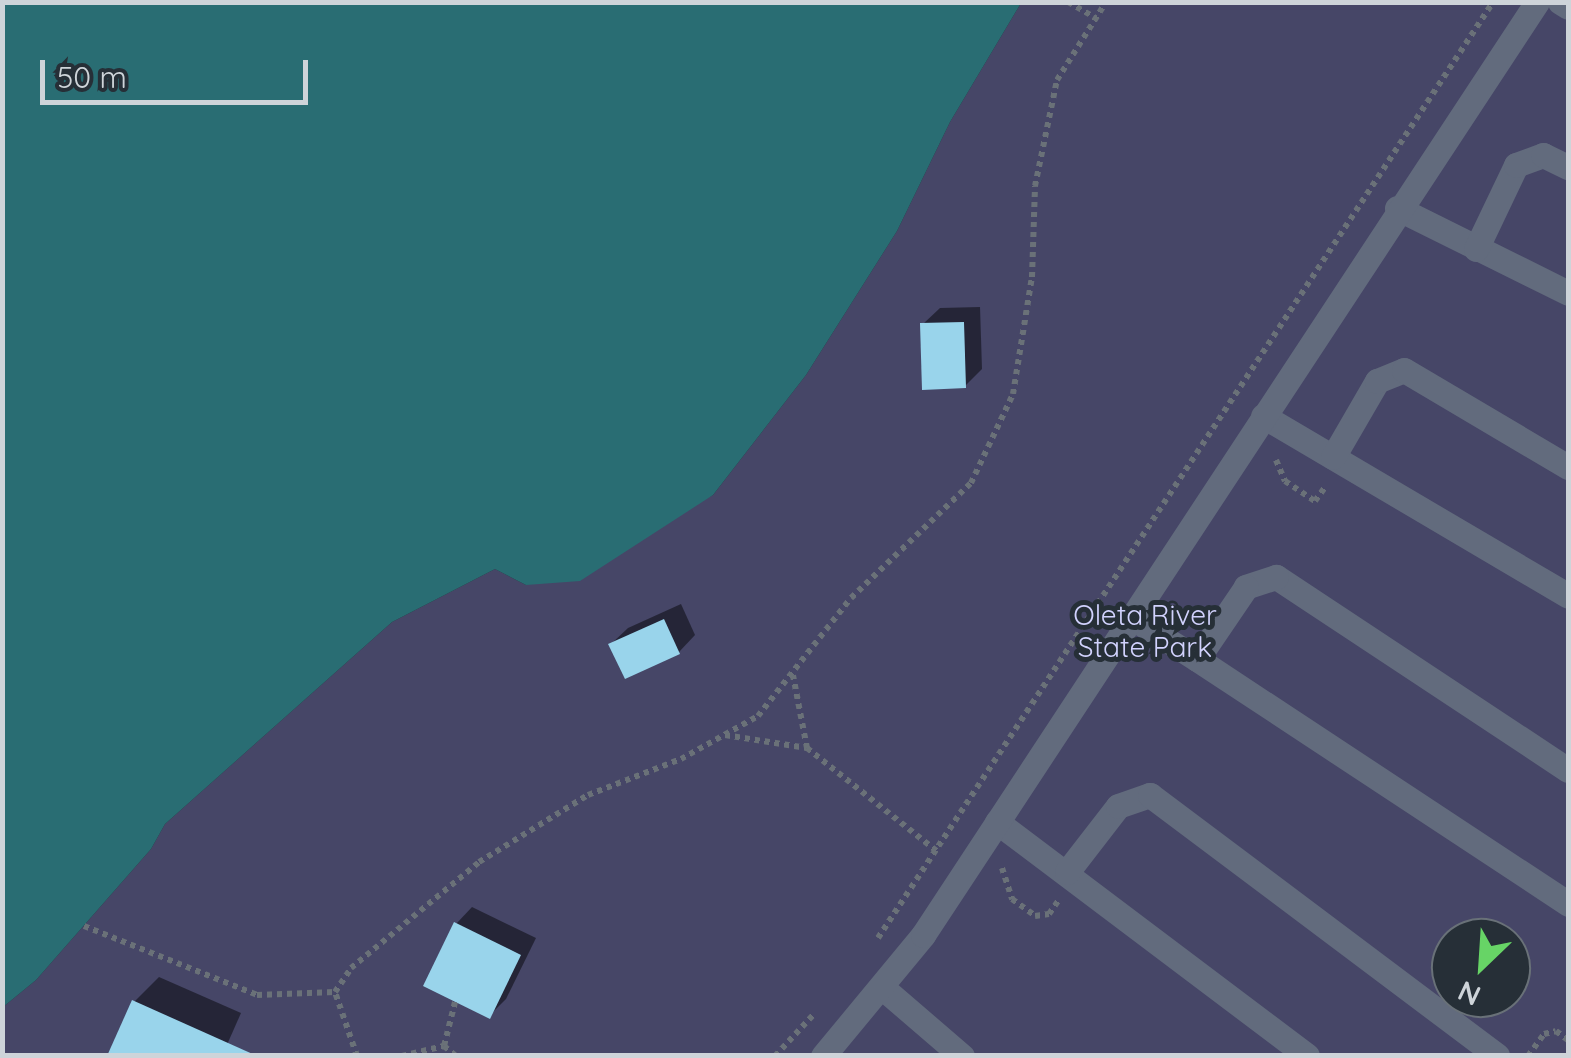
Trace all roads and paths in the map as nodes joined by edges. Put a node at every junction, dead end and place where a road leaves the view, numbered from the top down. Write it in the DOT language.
graph roads {
  1 [pos="1068,2"];
  2 [pos="1106,2"];
  3 [pos="1492,2"];
  4 [pos="1537,2"];
  5 [pos="1560,2"];
  6 [pos="1568,7"];
  7 [pos="1096,18"];
  8 [pos="1568,167"];
  9 [pos="1398,208"];
  10 [pos="1476,249"];
  11 [pos="1568,294"];
  12 [pos="1263,416"];
  13 [pos="1264,449"];
  14 [pos="1334,457"];
  15 [pos="1568,467"];
  16 [pos="1316,500"];
  17 [pos="1568,596"];
  18 [pos="1131,616"];
  19 [pos="1197,659"];
  20 [pos="792,674"];
  21 [pos="725,735"];
  22 [pos="806,748"];
  23 [pos="1568,770"];
  24 [pos="997,822"];
  25 [pos="938,851"];
  26 [pos="997,860"];
  27 [pos="1067,872"];
  28 [pos="963,873"];
  29 [pos="1568,904"];
  30 [pos="84,926"];
  31 [pos="875,942"];
  32 [pos="884,989"];
  33 [pos="335,992"];
  34 [pos="828,1000"];
  35 [pos="456,1002"];
  36 [pos="1568,1040"];
  37 [pos="444,1046"];
  38 [pos="357,1056"];
  39 [pos="402,1056"];
  40 [pos="456,1056"];
  41 [pos="775,1056"];
  42 [pos="823,1056"];
  43 [pos="962,1056"];
  44 [pos="1307,1056"];
  45 [pos="1497,1056"];
  46 [pos="1528,1056"];
  1 -- 7 [label="path"];
  2 -- 7 [label="path"];
  3 -- 25 [label="path"];
  4 -- 9 [label="street"];
  5 -- 6 [label="street"];
  7 -- 20 [label="path"];
  8 -- 10 [label="street"];
  9 -- 10 [label="street"];
  9 -- 12 [label="street"];
  10 -- 11 [label="street"];
  12 -- 14 [label="street"];
  12 -- 18 [label="street"];
  13 -- 16 [label="path"];
  14 -- 15 [label="street"];
  14 -- 17 [label="street"];
  18 -- 19 [label="street"];
  18 -- 24 [label="street"];
  19 -- 23 [label="street"];
  19 -- 29 [label="street"];
  20 -- 21 [label="path"];
  20 -- 22 [label="path"];
  21 -- 22 [label="path"];
  21 -- 33 [label="path"];
  22 -- 25 [label="path"];
  24 -- 27 [label="street"];
  24 -- 28 [label="street"];
  25 -- 28 [label="path"];
  25 -- 31 [label="path"];
  26 -- 27 [label="path"];
  27 -- 44 [label="street"];
  27 -- 45 [label="street"];
  28 -- 32 [label="street"];
  30 -- 33 [label="path"];
  32 -- 42 [label="street"];
  32 -- 43 [label="street"];
  33 -- 38 [label="path"];
  34 -- 41 [label="path"];
  35 -- 37 [label="path"];
  36 -- 46 [label="path"];
  37 -- 39 [label="path"];
  37 -- 40 [label="path"];
}
